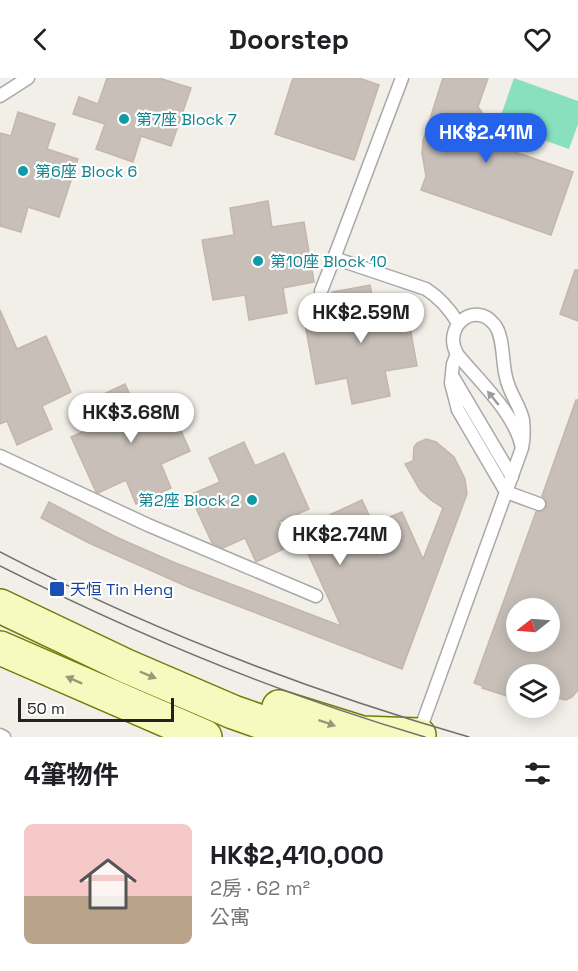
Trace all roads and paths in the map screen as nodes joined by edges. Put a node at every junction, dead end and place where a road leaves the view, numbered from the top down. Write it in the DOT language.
graph roads {
  1 [pos="28,78"];
  2 [pos="402,78"];
  3 [pos="0,96"];
  4 [pos="334,258"];
  5 [pos="321,291"];
  6 [pos="458,323"];
  7 [pos="457,354"];
  8 [pos="451,374"];
  9 [pos="522,448"];
  10 [pos="0,456"];
  11 [pos="512,477"];
  12 [pos="506,492"];
  13 [pos="539,504"];
  14 [pos="316,596"];
  15 [pos="0,606"];
  16 [pos="0,648"];
  17 [pos="189,693"];
  18 [pos="0,735"];
  19 [pos="418,736"];
  20 [pos="4,737"];
  21 [pos="205,737"];
  22 [pos="304,737"];
  1 -- 3 [label="lane"];
  2 -- 4 [label="lane"];
  4 -- 5 [label="lane"];
  4 -- 6 [label="lane"];
  6 -- 7 [label="lane"];
  6 -- 9 [label="lane"];
  7 -- 8 [label="lane"];
  9 -- 7 [label="lane, one-way"];
  8 -- 11 [label="lane"];
  8 -- 12 [label="lane"];
  9 -- 11 [label="lane"];
  10 -- 14 [label="lane"];
  11 -- 12 [label="lane"];
  12 -- 13 [label="lane"];
  12 -- 19 [label="lane"];
  15 -- 17 [label="main road, one-way"];
  21 -- 16 [label="main road, one-way"];
  17 -- 19 [label="main road, one-way"];
  17 -- 22 [label="main road"];
  18 -- 20 [label="lane"];
}
